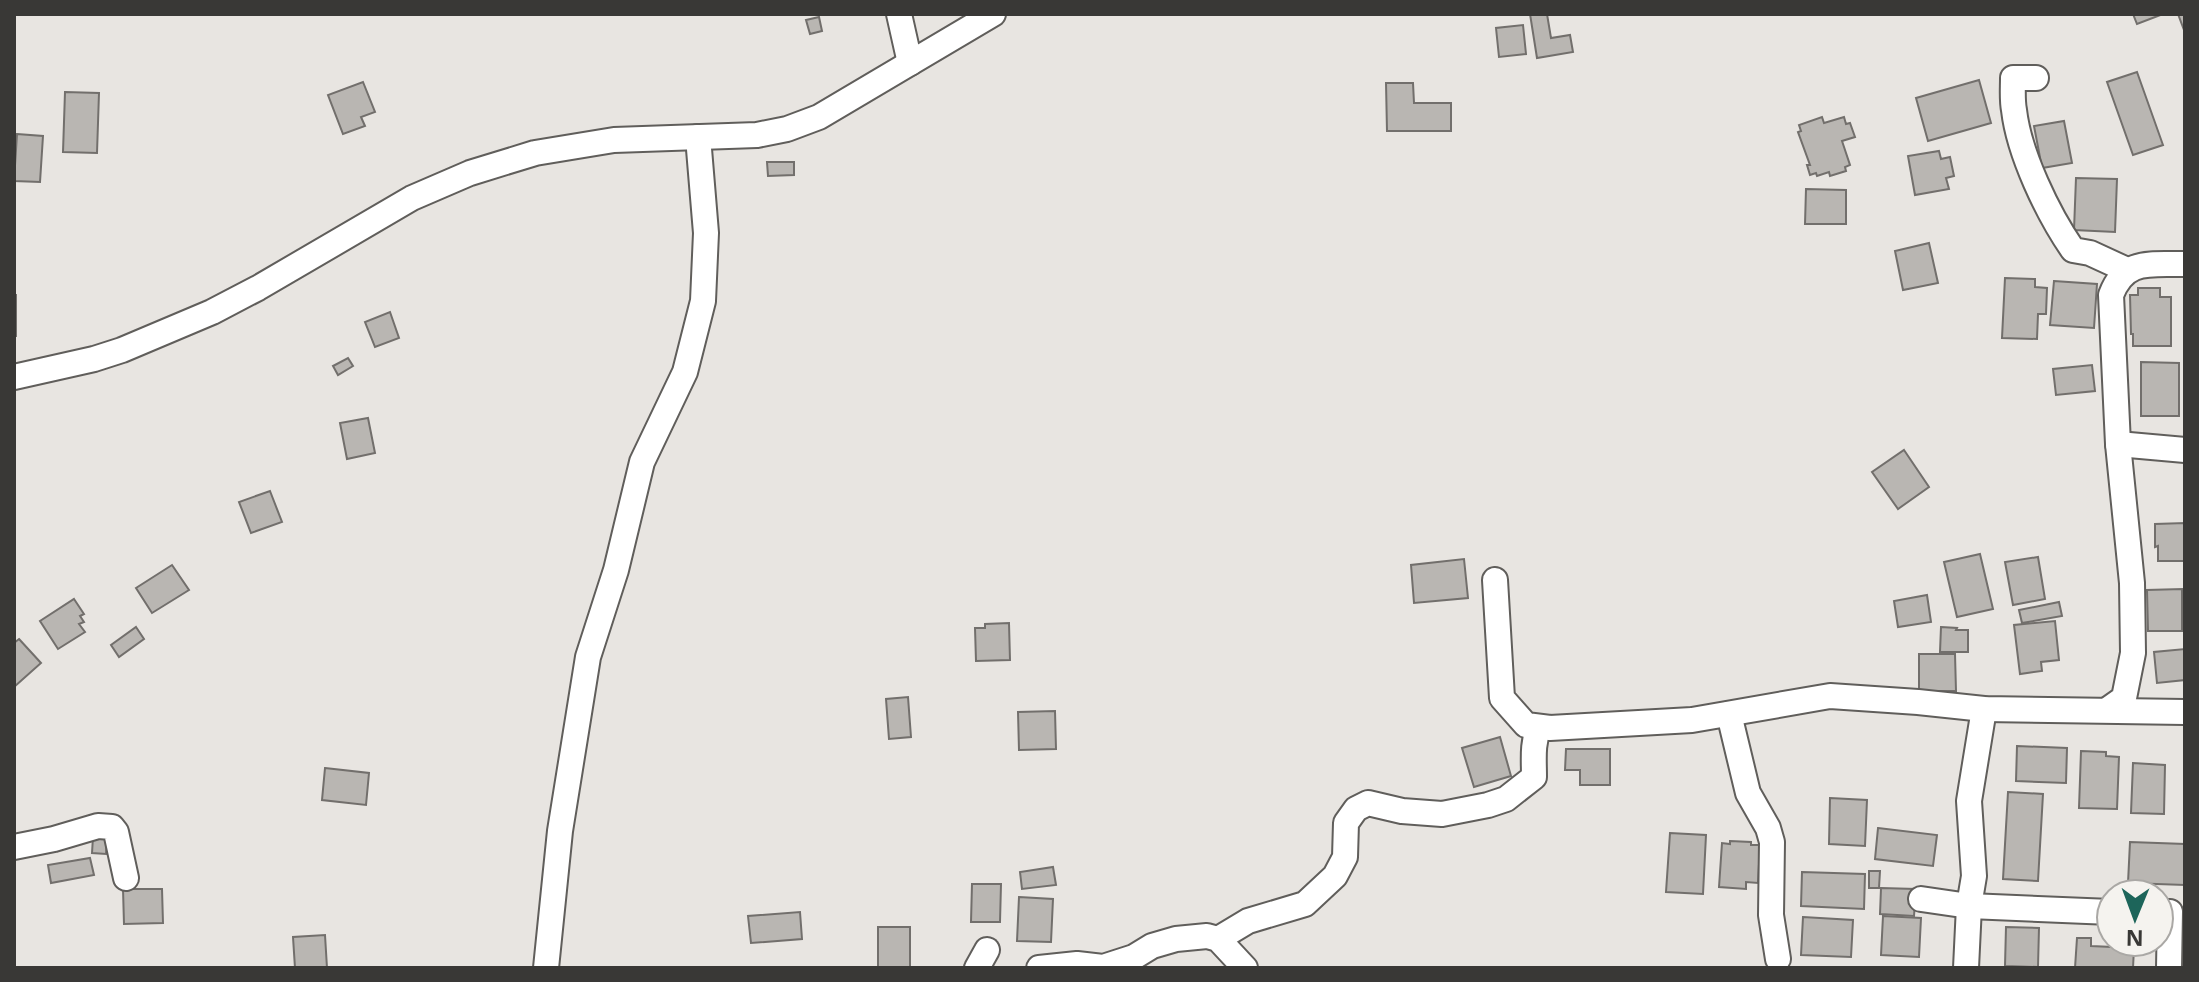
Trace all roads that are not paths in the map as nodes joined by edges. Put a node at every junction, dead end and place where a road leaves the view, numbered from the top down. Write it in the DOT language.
graph roads {
  1 [pos="899,14"];
  2 [pos="993,14"];
  3 [pos="910,63"];
  4 [pos="2036,78"];
  5 [pos="698,137"];
  6 [pos="2185,264"];
  7 [pos="2127,270"];
  8 [pos="14,377"];
  9 [pos="2118,444"];
  10 [pos="2185,450"];
  11 [pos="1495,580"];
  12 [pos="2116,704"];
  13 [pos="1984,709"];
  14 [pos="2185,712"];
  15 [pos="1729,714"];
  16 [pos="1539,727"];
  17 [pos="14,847"];
  18 [pos="126,878"];
  19 [pos="1921,899"];
  20 [pos="1969,906"];
  21 [pos="2095,911"];
  22 [pos="1218,939"];
  23 [pos="1778,959"];
  24 [pos="546,968"];
  25 [pos="1039,968"];
  26 [pos="1245,968"];
  27 [pos="1966,968"];
  1 -- 3 [label="street"];
  2 -- 3 [label="street"];
  3 -- 5 [label="street"];
  4 -- 7 [label="street"];
  5 -- 8 [label="street"];
  5 -- 24 [label="street"];
  6 -- 7 [label="street"];
  7 -- 9 [label="street"];
  9 -- 10 [label="street"];
  9 -- 12 [label="street"];
  11 -- 16 [label="street"];
  12 -- 13 [label="street"];
  12 -- 14 [label="street"];
  13 -- 15 [label="street"];
  13 -- 20 [label="street"];
  15 -- 16 [label="street"];
  15 -- 23 [label="street"];
  16 -- 22 [label="street"];
  17 -- 18 [label="street"];
  19 -- 20 [label="street"];
  20 -- 21 [label="street"];
  20 -- 27 [label="street"];
  22 -- 25 [label="street"];
  22 -- 26 [label="street"];
}
